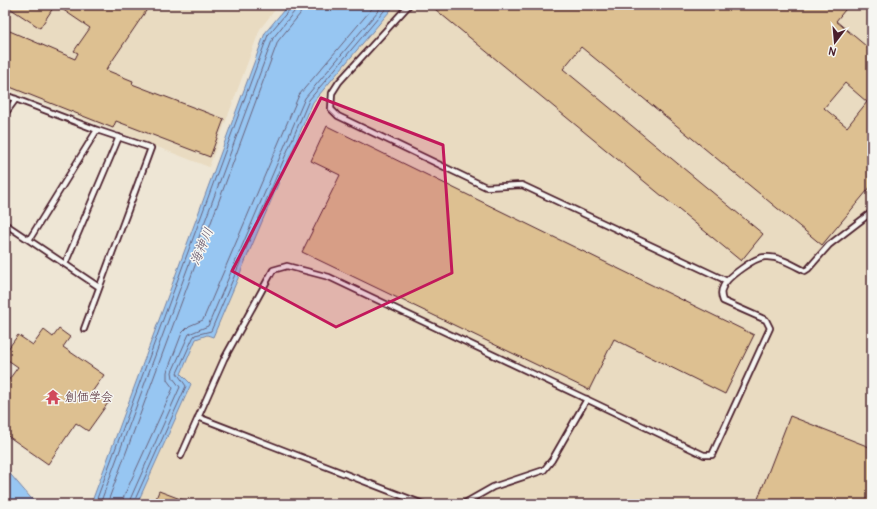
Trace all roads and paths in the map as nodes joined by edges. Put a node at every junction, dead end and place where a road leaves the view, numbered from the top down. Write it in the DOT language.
graph roads {
  1 [pos="409,5"];
  2 [pos="868,5"];
  3 [pos="872,8"];
  4 [pos="5,95"];
  5 [pos="16,99"];
  6 [pos="5,114"];
  7 [pos="97,130"];
  8 [pos="119,137"];
  9 [pos="872,212"];
  10 [pos="5,224"];
  11 [pos="30,240"];
  12 [pos="65,264"];
  13 [pos="726,282"];
  14 [pos="99,287"];
  15 [pos="84,329"];
  16 [pos="587,399"];
  17 [pos="198,417"];
  18 [pos="180,456"];
  19 [pos="422,504"];
  20 [pos="463,504"];
  1 -- 13 [label="lane"];
  2 -- 3 [label="lane"];
  4 -- 5 [label="lane"];
  5 -- 6 [label="lane"];
  5 -- 7 [label="lane"];
  7 -- 8 [label="lane"];
  7 -- 11 [label="lane"];
  8 -- 12 [label="lane"];
  8 -- 14 [label="lane"];
  9 -- 13 [label="lane"];
  10 -- 11 [label="lane"];
  11 -- 12 [label="lane"];
  12 -- 14 [label="lane"];
  13 -- 16 [label="lane"];
  14 -- 15 [label="lane"];
  16 -- 17 [label="lane"];
  16 -- 20 [label="lane"];
  17 -- 18 [label="lane"];
  17 -- 19 [label="lane"];
}
